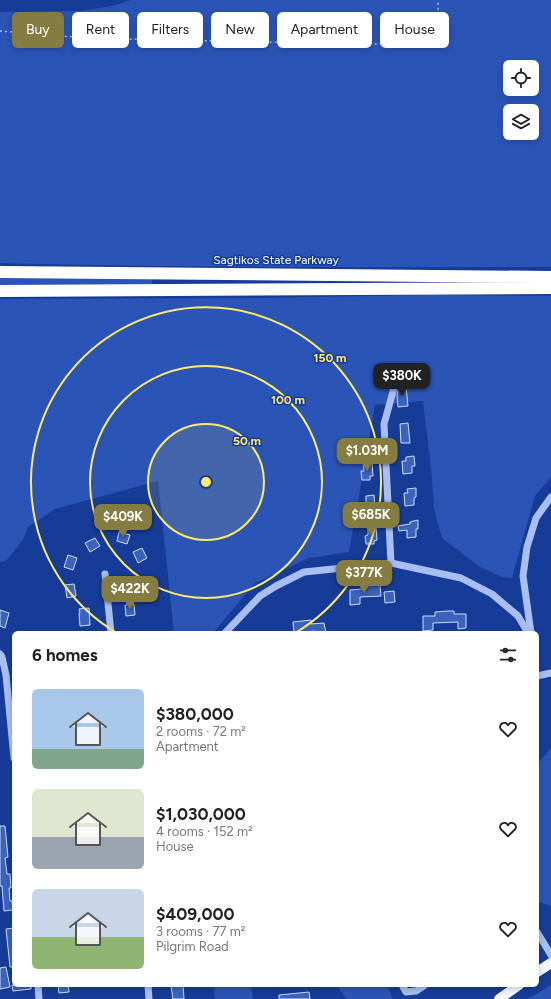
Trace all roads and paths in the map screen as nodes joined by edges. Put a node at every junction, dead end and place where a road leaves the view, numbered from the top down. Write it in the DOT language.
graph roads {
  1 [pos="438,0"];
  2 [pos="0,31"];
  3 [pos="0,272"];
  4 [pos="551,276"];
  5 [pos="551,288"];
  6 [pos="0,291"];
  7 [pos="394,388"];
  8 [pos="551,497"];
  9 [pos="391,563"];
  10 [pos="105,574"];
  11 [pos="111,631"];
  12 [pos="227,631"];
  13 [pos="528,631"];
  14 [pos="529,631"];
  15 [pos="0,654"];
  16 [pos="551,673"];
  17 [pos="539,676"];
  18 [pos="12,737"];
  19 [pos="539,935"];
  20 [pos="551,955"];
  21 [pos="551,962"];
  22 [pos="539,971"];
  23 [pos="38,987"];
  24 [pos="148,987"];
  25 [pos="403,987"];
  26 [pos="422,987"];
  27 [pos="516,987"];
  28 [pos="39,999"];
  29 [pos="149,999"];
  30 [pos="499,999"];
  1 -- 2 [label="path"];
  3 -- 4 [label="highway, Sagtikos State Parkway"];
  5 -- 6 [label="highway"];
  7 -- 9 [label="street"];
  8 -- 14 [label="street"];
  9 -- 12 [label="street"];
  9 -- 13 [label="street"];
  10 -- 11 [label="street"];
  15 -- 18 [label="street"];
  16 -- 17 [label="street"];
  19 -- 20 [label="street"];
  21 -- 22 [label="main road"];
  23 -- 28 [label="street"];
  24 -- 29 [label="street"];
  25 -- 26 [label="street"];
  27 -- 30 [label="main road"];
}
